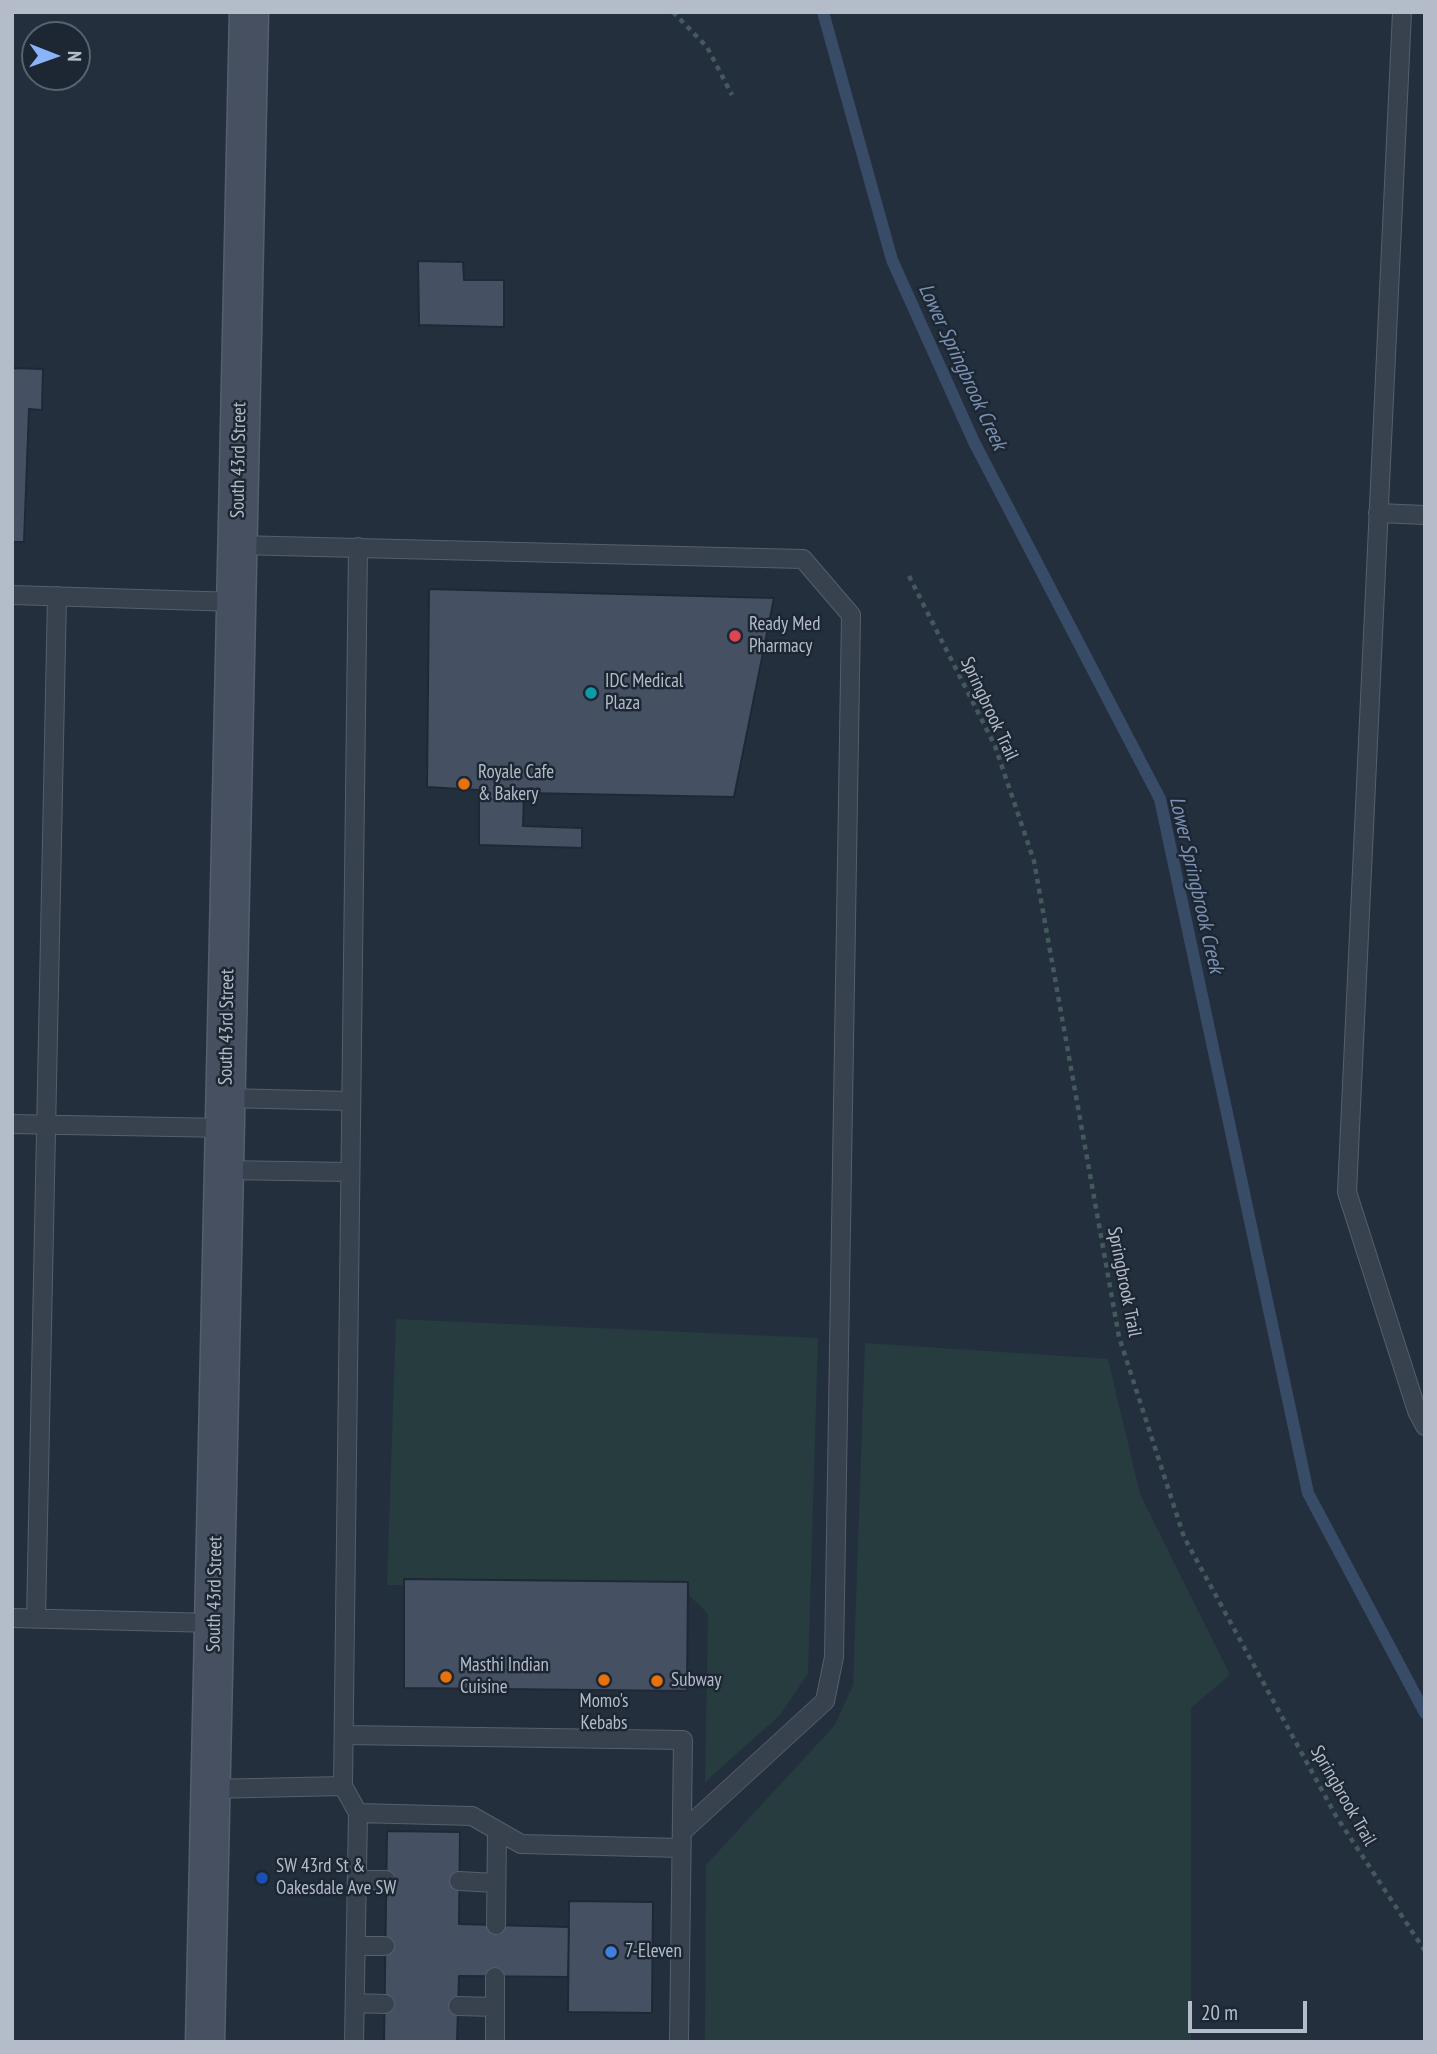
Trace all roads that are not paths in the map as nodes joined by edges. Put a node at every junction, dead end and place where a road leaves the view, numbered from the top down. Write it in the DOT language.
graph roads {
  1 [pos="249,12"];
  2 [pos="1402,12"];
  3 [pos="1378,513"];
  4 [pos="1425,515"];
  5 [pos="237,545"];
  6 [pos="358,547"];
  7 [pos="12,595"];
  8 [pos="57,596"];
  9 [pos="236,602"];
  10 [pos="351,1101"];
  11 [pos="225,1113"];
  12 [pos="12,1124"];
  13 [pos="46,1125"];
  14 [pos="224,1170"];
  15 [pos="350,1172"];
  16 [pos="1425,1426"];
  17 [pos="12,1618"];
  18 [pos="36,1619"];
  19 [pos="214,1623"];
  20 [pos="344,1735"];
  21 [pos="343,1786"];
  22 [pos="210,1789"];
  23 [pos="358,1813"];
  24 [pos="497,1830"];
  25 [pos="681,1840"];
  26 [pos="357,1880"];
  27 [pos="386,1880"];
  28 [pos="460,1881"];
  29 [pos="496,1883"];
  30 [pos="496,1925"];
  31 [pos="356,1946"];
  32 [pos="385,1946"];
  33 [pos="495,1977"];
  34 [pos="355,2003"];
  35 [pos="385,2004"];
  36 [pos="458,2006"];
  37 [pos="495,2007"];
  38 [pos="205,2042"];
  39 [pos="354,2042"];
  40 [pos="495,2042"];
  41 [pos="679,2042"];
  1 -- 5 [label="main road, South 43rd Street"];
  2 -- 3 [label="lane"];
  3 -- 4 [label="lane"];
  3 -- 16 [label="lane"];
  5 -- 6 [label="lane"];
  5 -- 9 [label="main road, South 43rd Street"];
  6 -- 10 [label="lane"];
  6 -- 25 [label="lane"];
  7 -- 8 [label="lane"];
  8 -- 9 [label="lane"];
  8 -- 13 [label="lane"];
  9 -- 11 [label="main road, South 43rd Street"];
  10 -- 11 [label="lane"];
  10 -- 15 [label="lane"];
  11 -- 13 [label="lane"];
  11 -- 14 [label="main road, South 43rd Street"];
  12 -- 13 [label="lane"];
  13 -- 18 [label="lane"];
  14 -- 15 [label="lane"];
  14 -- 19 [label="main road, South 43rd Street"];
  15 -- 20 [label="lane"];
  17 -- 18 [label="lane"];
  18 -- 19 [label="lane"];
  19 -- 22 [label="main road, South 43rd Street"];
  20 -- 21 [label="lane"];
  20 -- 25 [label="lane"];
  21 -- 22 [label="lane"];
  21 -- 23 [label="lane"];
  22 -- 38 [label="main road, South 43rd Street"];
  23 -- 24 [label="lane"];
  23 -- 26 [label="lane"];
  24 -- 25 [label="lane"];
  24 -- 29 [label="lane"];
  25 -- 41 [label="lane"];
  26 -- 27 [label="lane"];
  26 -- 31 [label="lane"];
  28 -- 29 [label="lane"];
  29 -- 30 [label="lane"];
  31 -- 32 [label="lane"];
  31 -- 34 [label="lane"];
  33 -- 37 [label="lane"];
  34 -- 35 [label="lane"];
  34 -- 39 [label="lane"];
  36 -- 37 [label="lane"];
  37 -- 40 [label="lane"];
}
